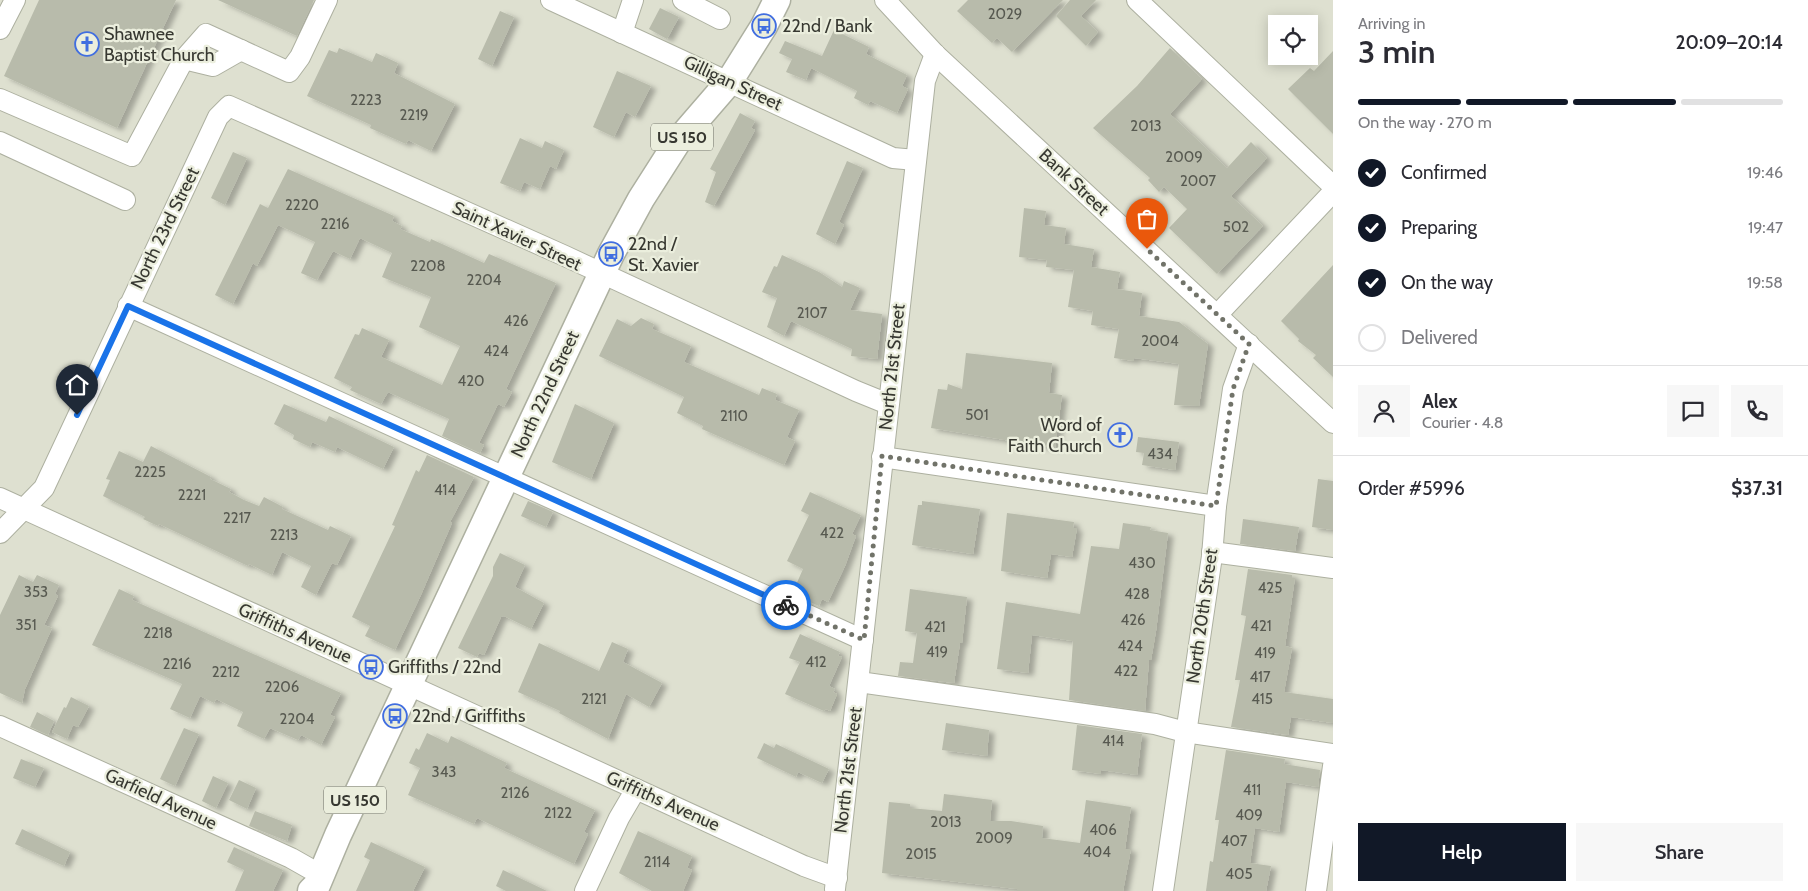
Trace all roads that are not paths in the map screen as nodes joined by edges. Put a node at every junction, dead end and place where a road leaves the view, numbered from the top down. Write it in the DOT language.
graph roads {
  1 [pos="15,0"];
  2 [pos="327,0"];
  3 [pos="551,0"];
  4 [pos="633,0"];
  5 [pos="683,0"];
  6 [pos="777,0"];
  7 [pos="1136,0"];
  8 [pos="889,2"];
  9 [pos="720,19"];
  10 [pos="0,29"];
  11 [pos="622,33"];
  12 [pos="241,50"];
  13 [pos="935,54"];
  14 [pos="184,58"];
  15 [pos="729,82"];
  16 [pos="0,99"];
  17 [pos="229,106"];
  18 [pos="0,142"];
  19 [pos="916,160"];
  20 [pos="1333,186"];
  21 [pos="1333,192"];
  22 [pos="125,200"];
  23 [pos="602,275"];
  24 [pos="128,306"];
  25 [pos="1218,314"];
  26 [pos="1249,344"];
  27 [pos="888,404"];
  28 [pos="1333,423"];
  29 [pos="882,456"];
  30 [pos="506,478"];
  31 [pos="0,498"];
  32 [pos="1216,506"];
  33 [pos="22,510"];
  34 [pos="0,533"];
  35 [pos="1212,552"];
  36 [pos="1333,568"];
  37 [pos="864,640"];
  38 [pos="859,682"];
  39 [pos="410,684"];
  40 [pos="0,726"];
  41 [pos="1185,732"];
  42 [pos="1333,754"];
  43 [pos="1333,766"];
  44 [pos="636,789"];
  45 [pos="836,884"];
  46 [pos="317,886"];
  47 [pos="585,891"];
  48 [pos="1163,891"];
  49 [pos="1316,891"];
  1 -- 10 [label="street"];
  2 -- 12 [label="street"];
  3 -- 11 [label="street, Gilligan Street"];
  4 -- 11 [label="street"];
  5 -- 9 [label="street"];
  6 -- 15 [label="main road, North 22nd Street / US 150"];
  7 -- 20 [label="street"];
  8 -- 13 [label="street, Bank Street"];
  11 -- 15 [label="street, Gilligan Street"];
  12 -- 14 [label="street"];
  12 -- 14 [label="street"];
  13 -- 19 [label="street, North 21st Street"];
  13 -- 25 [label="street, Bank Street"];
  14 -- 16 [label="street"];
  15 -- 19 [label="street, Gilligan Street"];
  15 -- 23 [label="main road, North 22nd Street / US 150"];
  17 -- 23 [label="street, Saint Xavier Street"];
  17 -- 24 [label="street, North 23rd Street"];
  18 -- 22 [label="street"];
  19 -- 27 [label="street, North 21st Street"];
  21 -- 25 [label="street"];
  23 -- 27 [label="street, Saint Xavier Street"];
  23 -- 30 [label="main road, North 22nd Street / US 150"];
  24 -- 30 [label="street"];
  24 -- 33 [label="street, North 23rd Street"];
  25 -- 26 [label="street, Bank Street"];
  26 -- 28 [label="street, Bank Street"];
  26 -- 32 [label="street, North 20th Street"];
  27 -- 29 [label="street, North 21st Street"];
  29 -- 32 [label="street"];
  29 -- 37 [label="street, North 21st Street"];
  30 -- 37 [label="street"];
  30 -- 39 [label="main road, North 22nd Street / US 150"];
  31 -- 33 [label="street, Griffiths Avenue"];
  32 -- 35 [label="street, North 20th Street"];
  33 -- 34 [label="street, North 23rd Street"];
  33 -- 39 [label="street, Griffiths Avenue"];
  35 -- 36 [label="street"];
  35 -- 41 [label="street, North 20th Street"];
  37 -- 38 [label="street, North 21st Street"];
  38 -- 41 [label="street"];
  38 -- 45 [label="street, North 21st Street"];
  39 -- 44 [label="street, Griffiths Avenue"];
  39 -- 46 [label="main road, North 22nd Street / US 150"];
  40 -- 46 [label="street, Garfield Avenue"];
  41 -- 42 [label="street"];
  41 -- 48 [label="street, North 20th Street"];
  43 -- 49 [label="street"];
  44 -- 45 [label="street, Griffiths Avenue"];
  44 -- 47 [label="street"];
}
